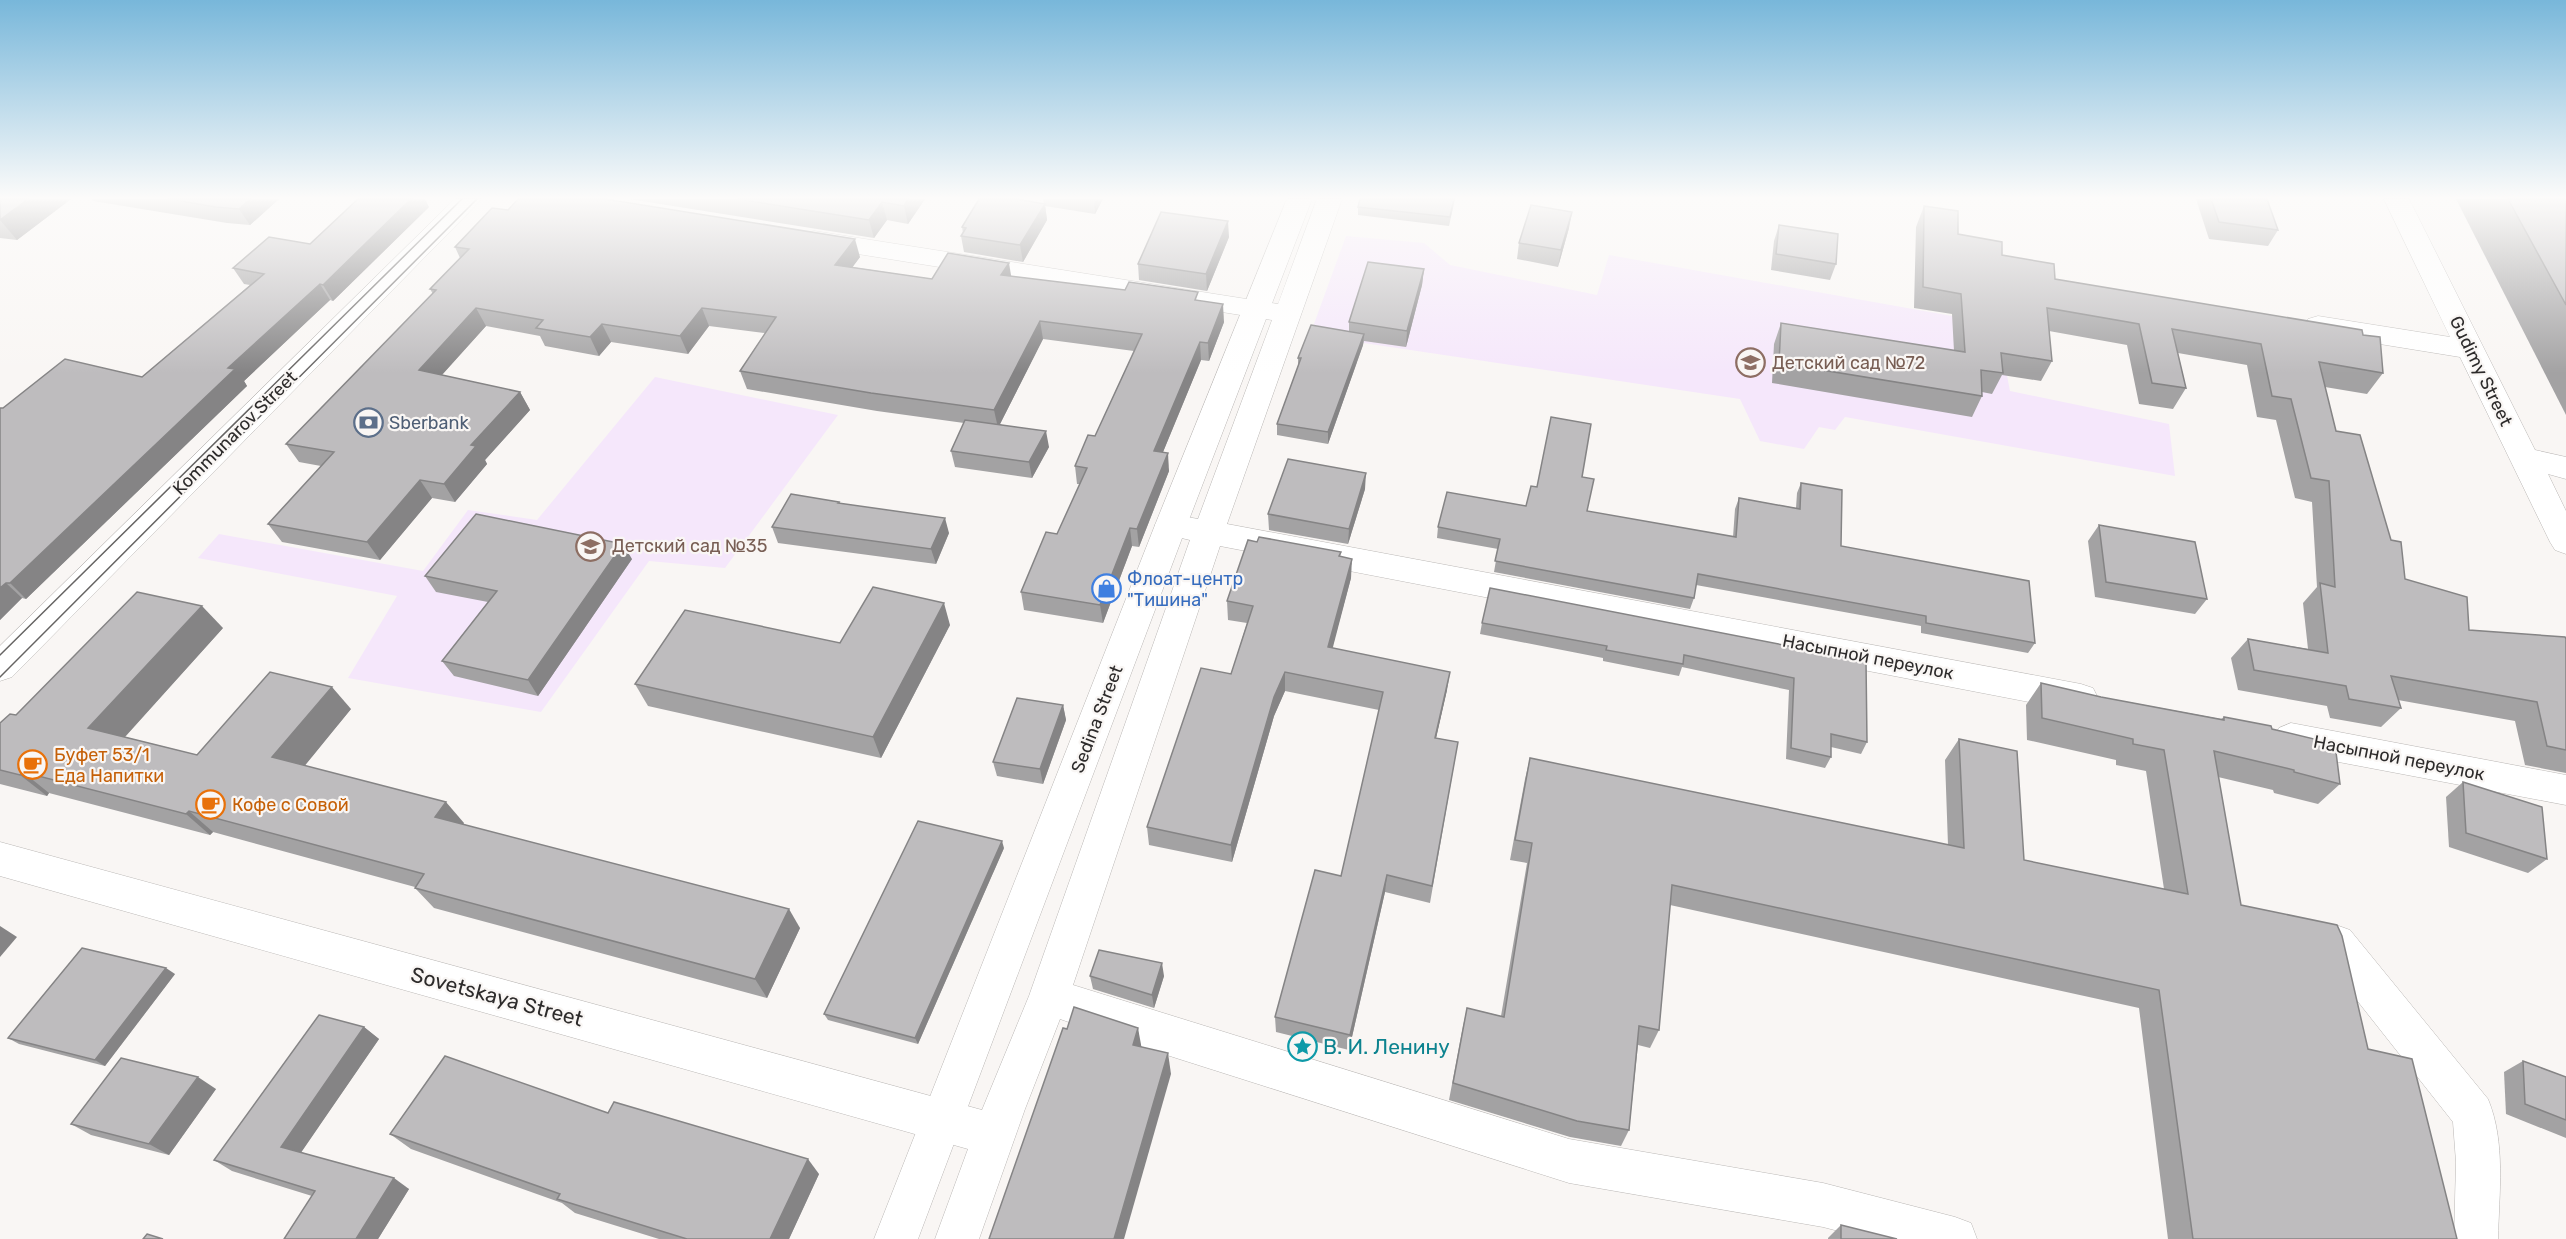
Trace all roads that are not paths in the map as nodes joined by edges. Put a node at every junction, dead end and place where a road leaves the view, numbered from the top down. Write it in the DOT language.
graph roads {
  1 [pos="413,257"];
  2 [pos="922,257"];
  3 [pos="1278,257"];
  4 [pos="1310,257"];
  5 [pos="2424,257"];
  6 [pos="1258,309"];
  7 [pos="1289,315"];
  8 [pos="2296,322"];
  9 [pos="2470,349"];
  10 [pos="2524,458"];
  11 [pos="2566,468"];
  12 [pos="1171,525"];
  13 [pos="1209,532"];
  14 [pos="2566,542"];
  15 [pos="0,667"];
  16 [pos="2108,703"];
  17 [pos="2260,732"];
  18 [pos="2566,790"];
  19 [pos="0,859"];
  20 [pos="2336,943"];
  21 [pos="1049,996"];
  22 [pos="943,1121"];
  23 [pos="994,1135"];
  24 [pos="896,1239"];
  25 [pos="957,1239"];
  26 [pos="1955,1239"];
  27 [pos="2476,1239"];
  1 -- 15 [label="street, Kommunarov Street"];
  2 -- 6 [label="street"];
  3 -- 6 [label="street, Sedina Street"];
  4 -- 7 [label="street"];
  5 -- 9 [label="street, Gudimy Street"];
  6 -- 7 [label="street"];
  6 -- 12 [label="street, Sedina Street"];
  7 -- 13 [label="street"];
  8 -- 9 [label="street"];
  9 -- 10 [label="street, Gudimy Street"];
  10 -- 11 [label="street"];
  10 -- 14 [label="street, Gudimy Street"];
  12 -- 13 [label="street, Насыпной переулок"];
  12 -- 22 [label="street, Sedina Street"];
  13 -- 16 [label="street, Насыпной переулок"];
  13 -- 21 [label="street"];
  17 -- 18 [label="street, Насыпной переулок"];
  19 -- 22 [label="street, Sovetskaya Street"];
  20 -- 27 [label="street"];
  21 -- 23 [label="street"];
  21 -- 26 [label="street"];
  22 -- 23 [label="street, Sovetskaya Street"];
  22 -- 24 [label="street, Sedina Street"];
  23 -- 25 [label="street"];
}
